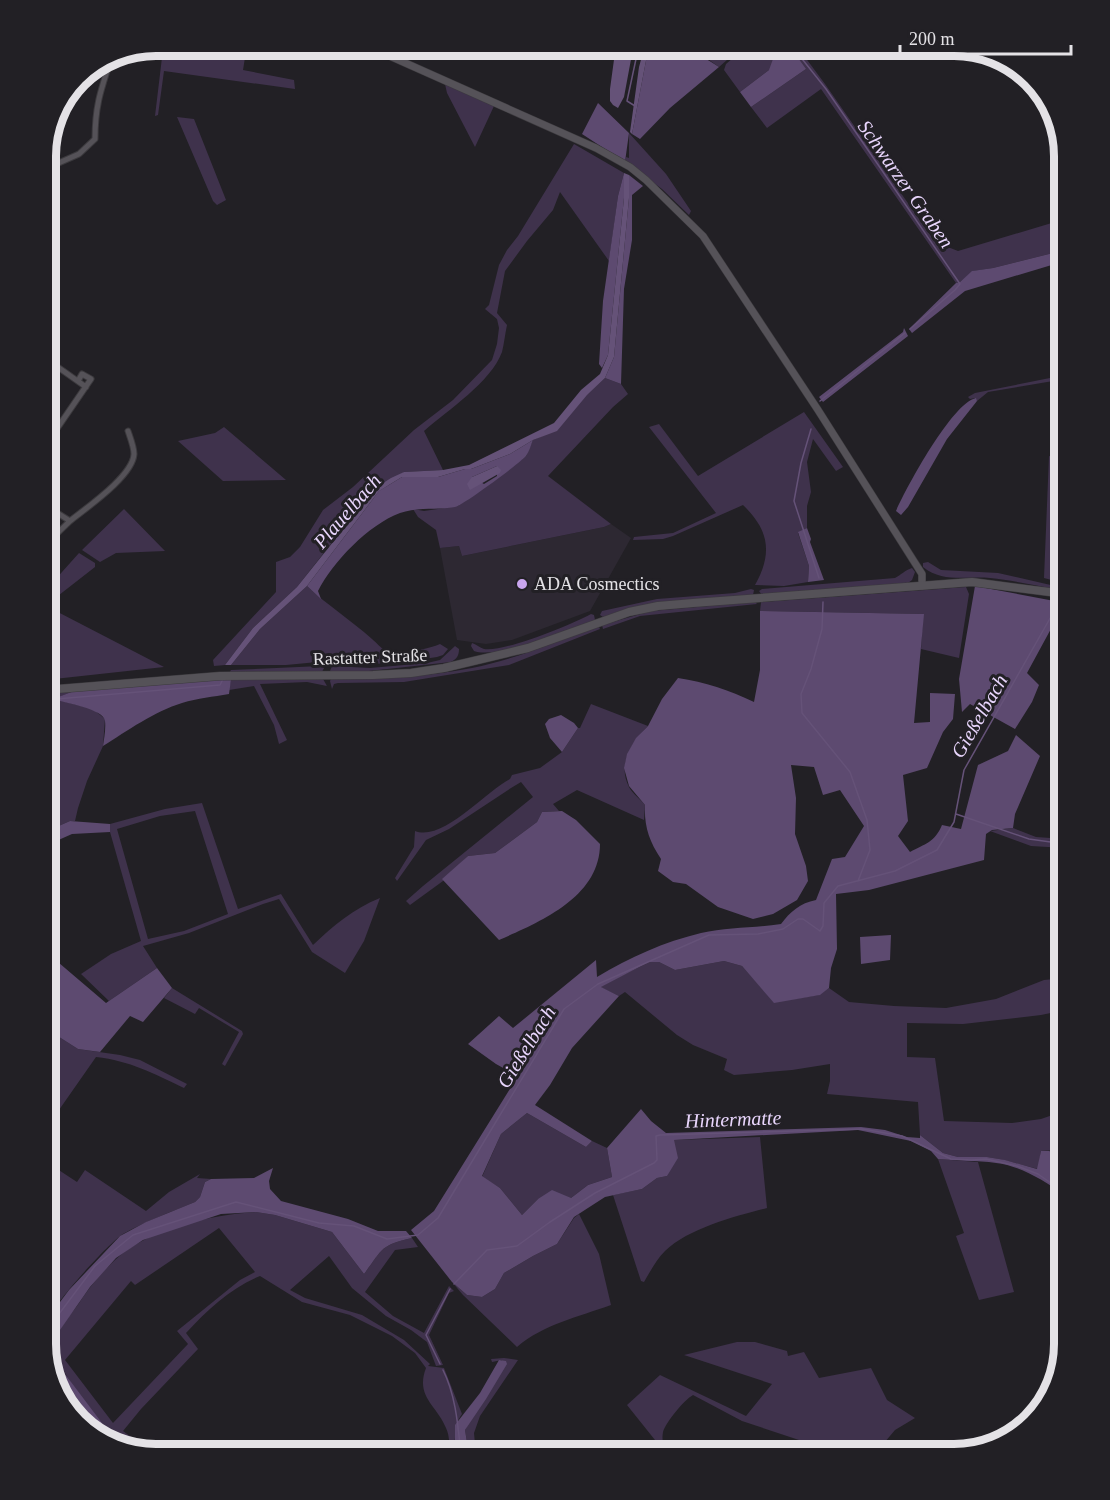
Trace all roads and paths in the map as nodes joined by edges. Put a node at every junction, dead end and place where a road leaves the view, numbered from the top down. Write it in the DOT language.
graph roads {
  1 [pos="390,56"];
  2 [pos="108,68"];
  3 [pos="56,165"];
  4 [pos="56,366"];
  5 [pos="56,428"];
  6 [pos="128,431"];
  7 [pos="56,512"];
  8 [pos="70,521"];
  9 [pos="56,533"];
  10 [pos="922,586"];
  11 [pos="1054,593"];
  12 [pos="56,689"];
  1 -- 10 [label="street"];
  2 -- 3 [label="street"];
  4 -- 5 [label="street"];
  6 -- 8 [label="street"];
  7 -- 8 [label="street"];
  8 -- 9 [label="street"];
  10 -- 11 [label="main road, Rastatter Straße"];
  10 -- 12 [label="main road, Rastatter Straße"];
}
